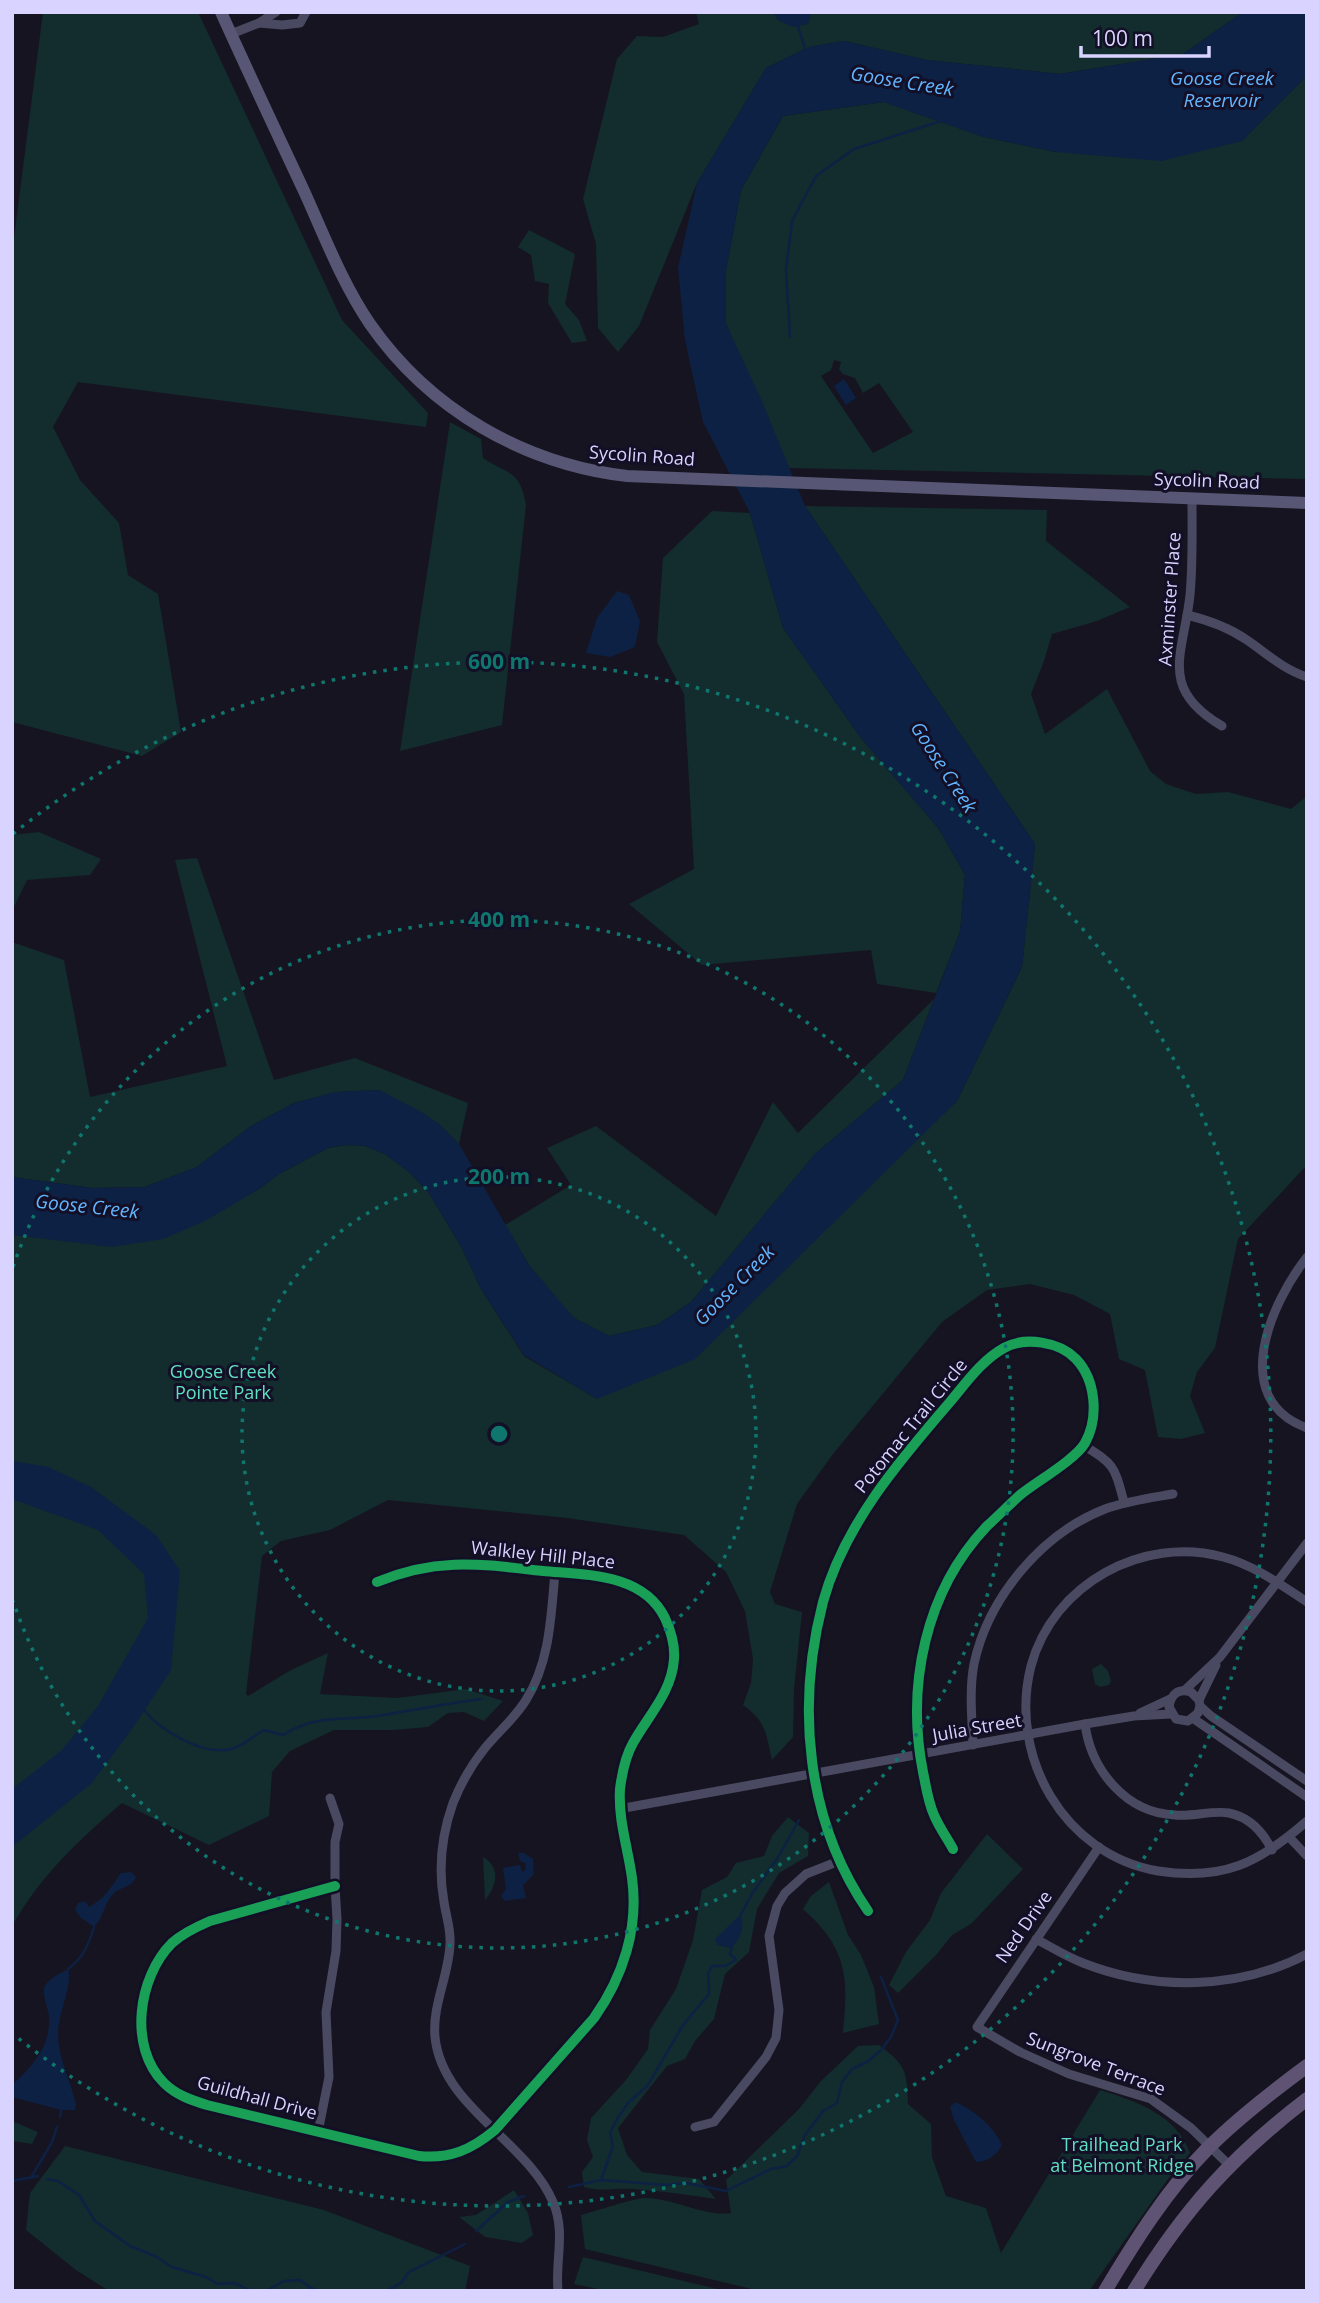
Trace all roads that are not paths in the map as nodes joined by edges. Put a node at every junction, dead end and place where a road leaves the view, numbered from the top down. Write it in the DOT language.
graph roads {
  1 [pos="221,12"];
  2 [pos="276,12"];
  3 [pos="306,12"];
  4 [pos="259,23"];
  5 [pos="231,34"];
  6 [pos="1192,498"];
  7 [pos="1307,503"];
  8 [pos="1186,615"];
  9 [pos="1307,677"];
  10 [pos="1222,726"];
  11 [pos="1307,1257"];
  12 [pos="1307,1428"];
  13 [pos="1084,1446"];
  14 [pos="1174,1494"];
  15 [pos="1124,1503"];
  16 [pos="1307,1543"];
  17 [pos="555,1572"];
  18 [pos="376,1582"];
  19 [pos="1277,1583"];
  20 [pos="1307,1602"];
  21 [pos="1220,1657"];
  22 [pos="1185,1690"];
  23 [pos="1170,1699"];
  24 [pos="1200,1703"];
  25 [pos="1171,1714"];
  26 [pos="1134,1716"];
  27 [pos="1194,1718"];
  28 [pos="1085,1724"];
  29 [pos="1028,1735"];
  30 [pos="973,1745"];
  31 [pos="919,1755"];
  32 [pos="814,1774"];
  33 [pos="1307,1781"];
  34 [pos="1307,1797"];
  35 [pos="330,1798"];
  36 [pos="620,1809"];
  37 [pos="1307,1821"];
  38 [pos="1289,1837"];
  39 [pos="1099,1847"];
  40 [pos="953,1849"];
  41 [pos="1272,1850"];
  42 [pos="1307,1856"];
  43 [pos="839,1861"];
  44 [pos="335,1886"];
  45 [pos="868,1911"];
  46 [pos="1036,1939"];
  47 [pos="1307,1954"];
  48 [pos="976,2027"];
  49 [pos="1307,2066"];
  50 [pos="1307,2099"];
  51 [pos="695,2127"];
  52 [pos="495,2130"];
  53 [pos="318,2132"];
  54 [pos="1209,2147"];
  55 [pos="1229,2165"];
  56 [pos="558,2291"];
  57 [pos="1105,2291"];
  58 [pos="1134,2291"];
  1 -- 5 [label="main road, Sycolin Road"];
  2 -- 4 [label="street"];
  3 -- 4 [label="street"];
  4 -- 5 [label="street"];
  5 -- 6 [label="main road, Sycolin Road"];
  6 -- 7 [label="main road, Sycolin Road"];
  6 -- 8 [label="street, Axminster Place"];
  8 -- 9 [label="street"];
  8 -- 10 [label="street, Axminster Place"];
  11 -- 12 [label="street"];
  13 -- 15 [label="street"];
  13 -- 31 [label="street"];
  13 -- 32 [label="street, Potomac Trail Circle"];
  14 -- 15 [label="street"];
  15 -- 30 [label="street"];
  16 -- 19 [label="street"];
  17 -- 18 [label="street, Walkley Hill Place"];
  17 -- 36 [label="street, Walkley Hill Place"];
  17 -- 52 [label="street"];
  19 -- 20 [label="street"];
  19 -- 21 [label="street"];
  19 -- 29 [label="street"];
  21 -- 22 [label="street"];
  21 -- 24 [label="street"];
  22 -- 23 [label="street"];
  22 -- 24 [label="street"];
  23 -- 25 [label="street"];
  23 -- 26 [label="street, Julia Street"];
  24 -- 27 [label="street"];
  24 -- 33 [label="street"];
  25 -- 26 [label="street, Julia Street"];
  25 -- 27 [label="street"];
  26 -- 28 [label="street, Julia Street"];
  27 -- 34 [label="street"];
  28 -- 29 [label="street, Julia Street"];
  28 -- 41 [label="street"];
  29 -- 30 [label="street, Julia Street"];
  29 -- 39 [label="street"];
  30 -- 31 [label="street, Julia Street"];
  31 -- 32 [label="street, Julia Street"];
  31 -- 40 [label="street"];
  32 -- 36 [label="street, Julia Street"];
  32 -- 43 [label="street, Potomac Trail Circle"];
  35 -- 44 [label="street"];
  36 -- 52 [label="street, Walkley Hill Place"];
  37 -- 38 [label="street"];
  38 -- 41 [label="street"];
  38 -- 42 [label="street"];
  39 -- 41 [label="street"];
  39 -- 46 [label="street, Ned Drive"];
  43 -- 45 [label="street, Potomac Trail Circle"];
  43 -- 51 [label="street"];
  44 -- 53 [label="street"];
  44 -- 53 [label="street, Guildhall Drive"];
  46 -- 47 [label="street"];
  46 -- 48 [label="street, Ned Drive"];
  48 -- 54 [label="street, Sungrove Terrace"];
  49 -- 54 [label="main road"];
  50 -- 55 [label="main road"];
  52 -- 53 [label="street, Guildhall Drive"];
  52 -- 56 [label="street"];
  54 -- 55 [label="street, Sungrove Terrace"];
  54 -- 57 [label="main road"];
  55 -- 58 [label="main road"];
}
